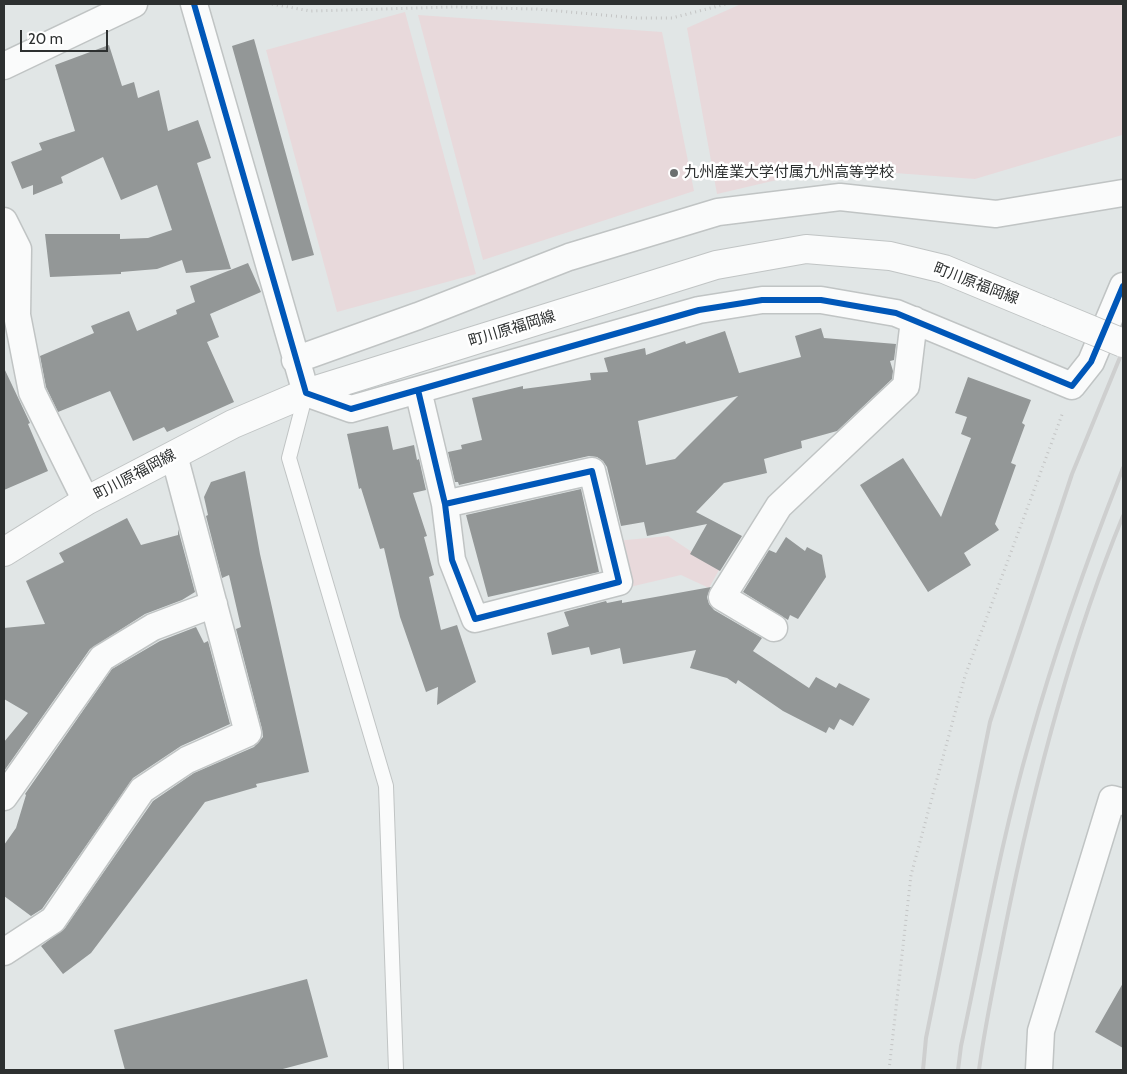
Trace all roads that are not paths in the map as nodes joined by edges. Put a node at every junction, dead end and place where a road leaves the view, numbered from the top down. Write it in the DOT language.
graph roads {
  1 [pos="134,4"];
  2 [pos="194,4"];
  3 [pos="4,66"];
  4 [pos="1123,193"];
  5 [pos="4,221"];
  6 [pos="1123,286"];
  7 [pos="914,320"];
  8 [pos="1123,343"];
  9 [pos="295,360"];
  10 [pos="418,390"];
  11 [pos="306,393"];
  12 [pos="174,455"];
  13 [pos="86,501"];
  14 [pos="445,504"];
  15 [pos="4,552"];
  16 [pos="214,604"];
  17 [pos="774,628"];
  18 [pos="4,797"];
  19 [pos="1123,802"];
  20 [pos="4,952"];
  21 [pos="396,1070"];
  22 [pos="1038,1070"];
  1 -- 3 [label="street"];
  2 -- 9 [label="street"];
  4 -- 9 [label="street"];
  5 -- 13 [label="street"];
  6 -- 7 [label="street"];
  7 -- 10 [label="street"];
  7 -- 17 [label="street"];
  8 -- 11 [label="main road, 町川原福岡線, bridge"];
  9 -- 11 [label="street"];
  10 -- 11 [label="street"];
  10 -- 14 [label="street"];
  11 -- 12 [label="main road, 町川原福岡線"];
  11 -- 21 [label="lane"];
  12 -- 13 [label="main road, 町川原福岡線"];
  12 -- 16 [label="street"];
  13 -- 15 [label="main road, 町川原福岡線"];
  14 -- 14 [label="street"];
  16 -- 18 [label="street"];
  16 -- 20 [label="street"];
  19 -- 22 [label="street"];
}
